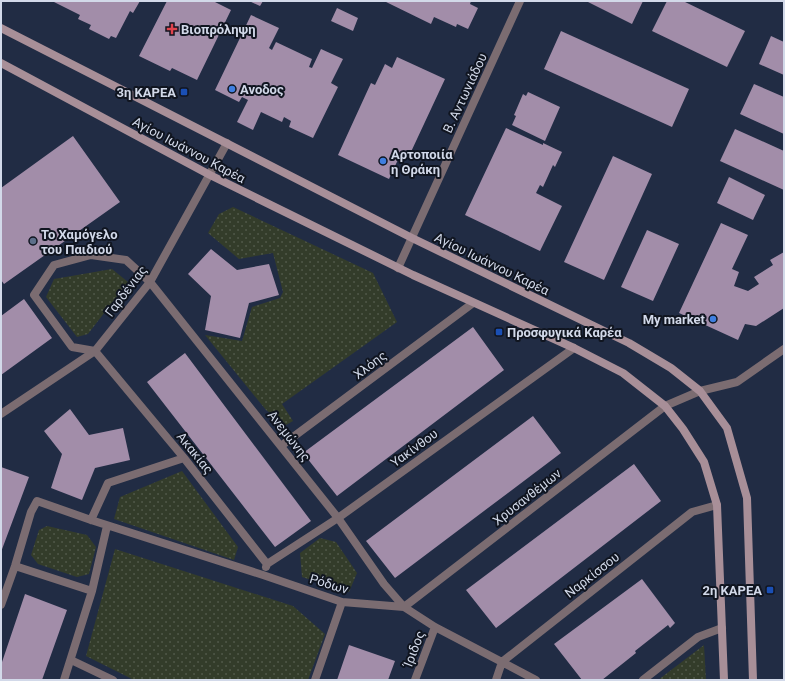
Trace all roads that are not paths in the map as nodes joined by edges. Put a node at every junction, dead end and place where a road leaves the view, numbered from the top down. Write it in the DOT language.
graph roads {
  1 [pos="520,1"];
  2 [pos="1,28"];
  3 [pos="1,63"];
  4 [pos="227,143"];
  5 [pos="210,175"];
  6 [pos="412,238"];
  7 [pos="398,268"];
  8 [pos="150,282"];
  9 [pos="473,303"];
  10 [pos="574,348"];
  11 [pos="784,349"];
  12 [pos="95,351"];
  13 [pos="700,391"];
  14 [pos="665,406"];
  15 [pos="1,414"];
  16 [pos="282,446"];
  17 [pos="184,458"];
  18 [pos="717,505"];
  19 [pos="338,518"];
  20 [pos="90,520"];
  21 [pos="107,526"];
  22 [pos="267,564"];
  23 [pos="15,566"];
  24 [pos="263,575"];
  25 [pos="92,591"];
  26 [pos="342,602"];
  27 [pos="1,605"];
  28 [pos="404,607"];
  29 [pos="435,627"];
  30 [pos="722,628"];
  31 [pos="71,660"];
  32 [pos="502,662"];
  33 [pos="64,680"];
  34 [pos="113,680"];
  35 [pos="315,680"];
  36 [pos="415,680"];
  37 [pos="496,680"];
  38 [pos="536,680"];
  39 [pos="643,680"];
  40 [pos="724,680"];
  41 [pos="753,680"];
  1 -- 6 [label="street, Β. Αντωνιάδου"];
  2 -- 4 [label="street, Αγίου Ιωάννου Καρέα"];
  3 -- 5 [label="street, Αγίου Ιωάννου Καρέα"];
  4 -- 5 [label="street, Γαρδένιας"];
  4 -- 6 [label="street, Αγίου Ιωάννου Καρέα"];
  5 -- 7 [label="street, Αγίου Ιωάννου Καρέα"];
  5 -- 8 [label="street, Γαρδένιας"];
  6 -- 7 [label="street, Β. Αντωνιάδου"];
  6 -- 13 [label="street, Αγίου Ιωάννου Καρέα"];
  7 -- 9 [label="street, Αγίου Ιωάννου Καρέα"];
  8 -- 12 [label="street, Γαρδένιας"];
  8 -- 12 [label="street, Ανεμώνης"];
  8 -- 16 [label="street, Ανεμώνης"];
  9 -- 10 [label="street, Αγίου Ιωάννου Καρέα"];
  9 -- 16 [label="street, Χλόης"];
  10 -- 14 [label="street, Αγίου Ιωάννου Καρέα"];
  10 -- 19 [label="street, Υακίνθου"];
  11 -- 13 [label="street, Χρυσανθέμων"];
  12 -- 15 [label="street, Γαρδένιας"];
  12 -- 17 [label="street, Ακακίας"];
  13 -- 14 [label="street, Χρυσανθέμων"];
  13 -- 41 [label="street, Αγίου Ιωάννου Καρέα"];
  14 -- 18 [label="street, Αγίου Ιωάννου Καρέα"];
  14 -- 28 [label="street, Χρυσανθέμων"];
  16 -- 19 [label="street, Ανεμώνης"];
  17 -- 20 [label="street"];
  17 -- 22 [label="street, Ακακίας"];
  18 -- 30 [label="street, Αγίου Ιωάννου Καρέα"];
  18 -- 32 [label="street, Ναρκίσσου"];
  19 -- 22 [label="street, Υακίνθου"];
  19 -- 28 [label="street, Ανεμώνης"];
  20 -- 21 [label="street, Ρόδων"];
  20 -- 23 [label="street, Ρόδων"];
  21 -- 24 [label="street, Ρόδων"];
  21 -- 25 [label="street"];
  22 -- 24 [label="street"];
  23 -- 25 [label="street"];
  23 -- 27 [label="street"];
  24 -- 26 [label="street, Ρόδων"];
  25 -- 31 [label="street"];
  26 -- 28 [label="street, Ρόδων"];
  26 -- 35 [label="street"];
  28 -- 29 [label="street, Ρόδων"];
  29 -- 32 [label="street, Ρόδων"];
  29 -- 36 [label="street, Ίριδος"];
  30 -- 39 [label="street"];
  30 -- 40 [label="street, Αγίου Ιωάννου Καρέα"];
  31 -- 33 [label="street"];
  31 -- 34 [label="street"];
  32 -- 37 [label="street"];
  32 -- 38 [label="street, Ρόδων"];
}
